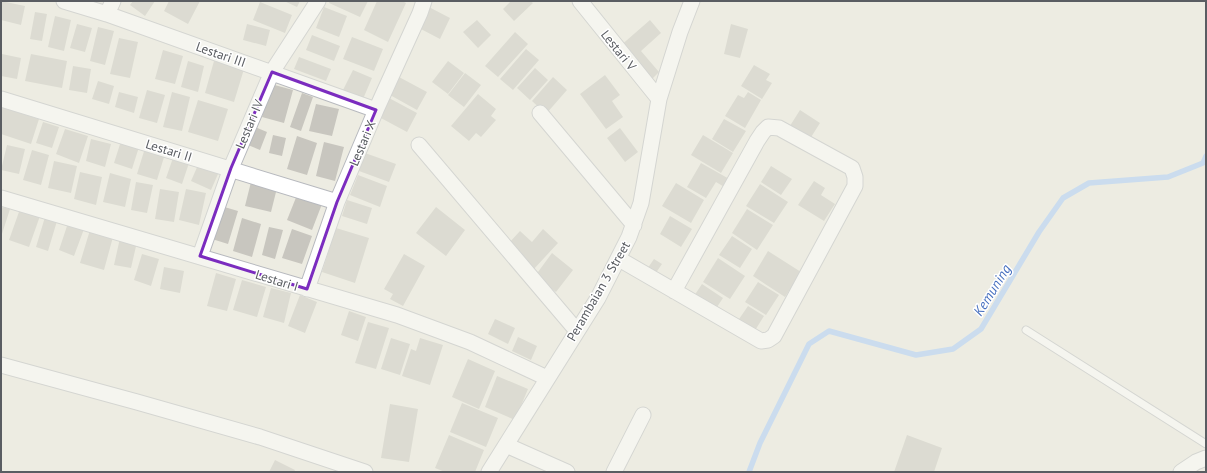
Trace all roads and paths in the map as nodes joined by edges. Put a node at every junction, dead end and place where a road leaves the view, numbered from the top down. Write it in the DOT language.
graph roads {
  1 [pos="64,1"];
  2 [pos="318,1"];
  3 [pos="424,1"];
  4 [pos="580,1"];
  5 [pos="692,1"];
  6 [pos="110,7"];
  7 [pos="272,72"];
  8 [pos="659,99"];
  9 [pos="1,100"];
  10 [pos="376,110"];
  11 [pos="540,113"];
  12 [pos="419,145"];
  13 [pos="230,168"];
  14 [pos="1,198"];
  15 [pos="338,202"];
  16 [pos="634,224"];
  17 [pos="200,256"];
  18 [pos="619,259"];
  19 [pos="307,289"];
  20 [pos="674,291"];
  21 [pos="1026,330"];
  22 [pos="577,331"];
  23 [pos="1,365"];
  24 [pos="547,378"];
  25 [pos="643,415"];
  26 [pos="1206,444"];
  27 [pos="506,445"];
  28 [pos="1206,458"];
  29 [pos="365,472"];
  30 [pos="489,472"];
  31 [pos="567,472"];
  32 [pos="614,472"];
  33 [pos="1181,472"];
  1 -- 6 [label="street, Lestari III"];
  2 -- 7 [label="street, Lestari IV"];
  3 -- 10 [label="street, Lestari X"];
  4 -- 8 [label="street, Lestari V"];
  5 -- 8 [label="street, Perambaian 3 Street"];
  6 -- 7 [label="street, Lestari III"];
  7 -- 10 [label="street, Lestari III"];
  7 -- 13 [label="street, Lestari IV"];
  8 -- 16 [label="street, Perambaian 3 Street"];
  9 -- 13 [label="street, Lestari II"];
  10 -- 15 [label="street, Lestari X"];
  11 -- 16 [label="street"];
  12 -- 22 [label="street"];
  13 -- 15 [label="street, Lestari II"];
  13 -- 17 [label="street, Lestari IV"];
  14 -- 17 [label="street, Lestari I"];
  15 -- 19 [label="street, Lestari X"];
  16 -- 18 [label="street, Perambaian 3 Street"];
  17 -- 19 [label="street, Lestari I"];
  18 -- 20 [label="street"];
  18 -- 22 [label="street, Perambaian 3 Street"];
  19 -- 24 [label="street, Lestari I"];
  20 -- 20 [label="street"];
  21 -- 26 [label="lane"];
  22 -- 24 [label="street, Perambaian 3 Street"];
  23 -- 29 [label="street"];
  24 -- 27 [label="street, Perambaian 3 Street"];
  25 -- 32 [label="street"];
  27 -- 30 [label="street, Perambaian 3 Street"];
  27 -- 31 [label="street"];
  28 -- 33 [label="street"];
}
